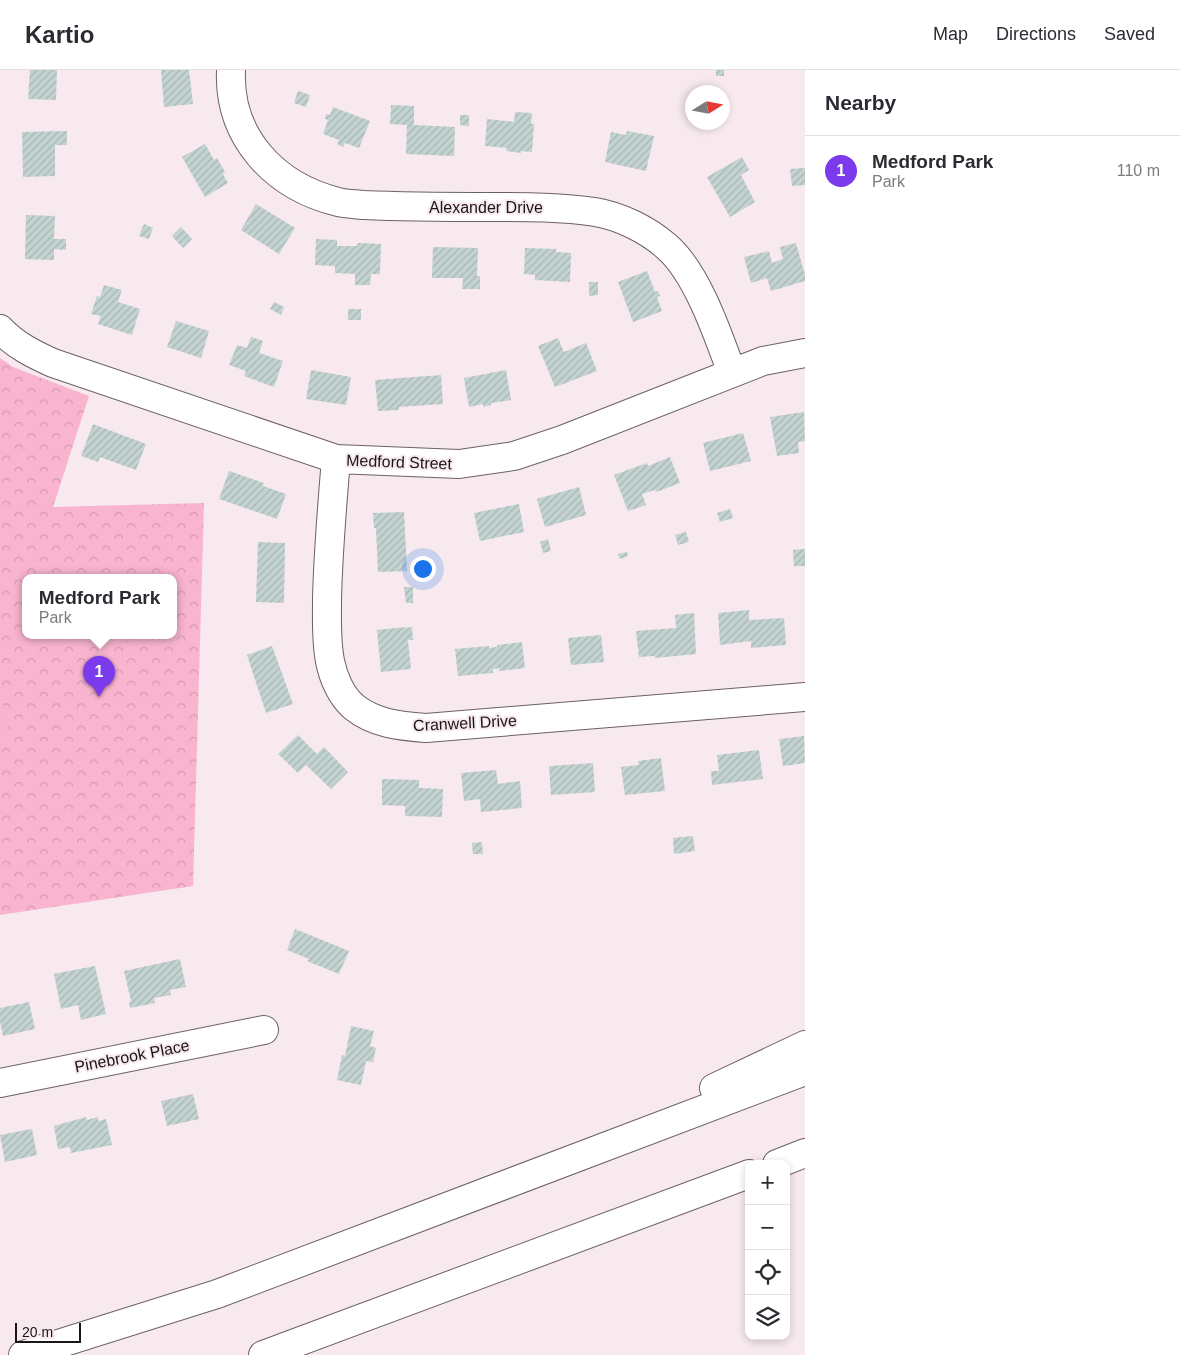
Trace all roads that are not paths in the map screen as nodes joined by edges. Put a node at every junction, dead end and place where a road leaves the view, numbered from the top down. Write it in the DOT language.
graph roads {
  1 [pos="231,70"];
  2 [pos="0,329"];
  3 [pos="805,353"];
  4 [pos="732,373"];
  5 [pos="336,459"];
  6 [pos="805,697"];
  7 [pos="264,1030"];
  8 [pos="805,1045"];
  9 [pos="805,1071"];
  10 [pos="0,1082"];
  11 [pos="805,1153"];
  12 [pos="787,1160"];
  13 [pos="745,1175"];
  14 [pos="520,1179"];
  15 [pos="23,1355"];
  16 [pos="263,1355"];
  1 -- 4 [label="main road, Alexander Drive"];
  2 -- 5 [label="main road, Medford Street"];
  3 -- 4 [label="main road, Medford Street"];
  4 -- 5 [label="main road, Medford Street"];
  5 -- 6 [label="main road, Cranwell Drive"];
  7 -- 10 [label="main road, Pinebrook Place"];
  8 -- 14 [label="main road"];
  9 -- 14 [label="main road"];
  11 -- 12 [label="main road"];
  13 -- 16 [label="main road"];
  14 -- 15 [label="main road"];
}
